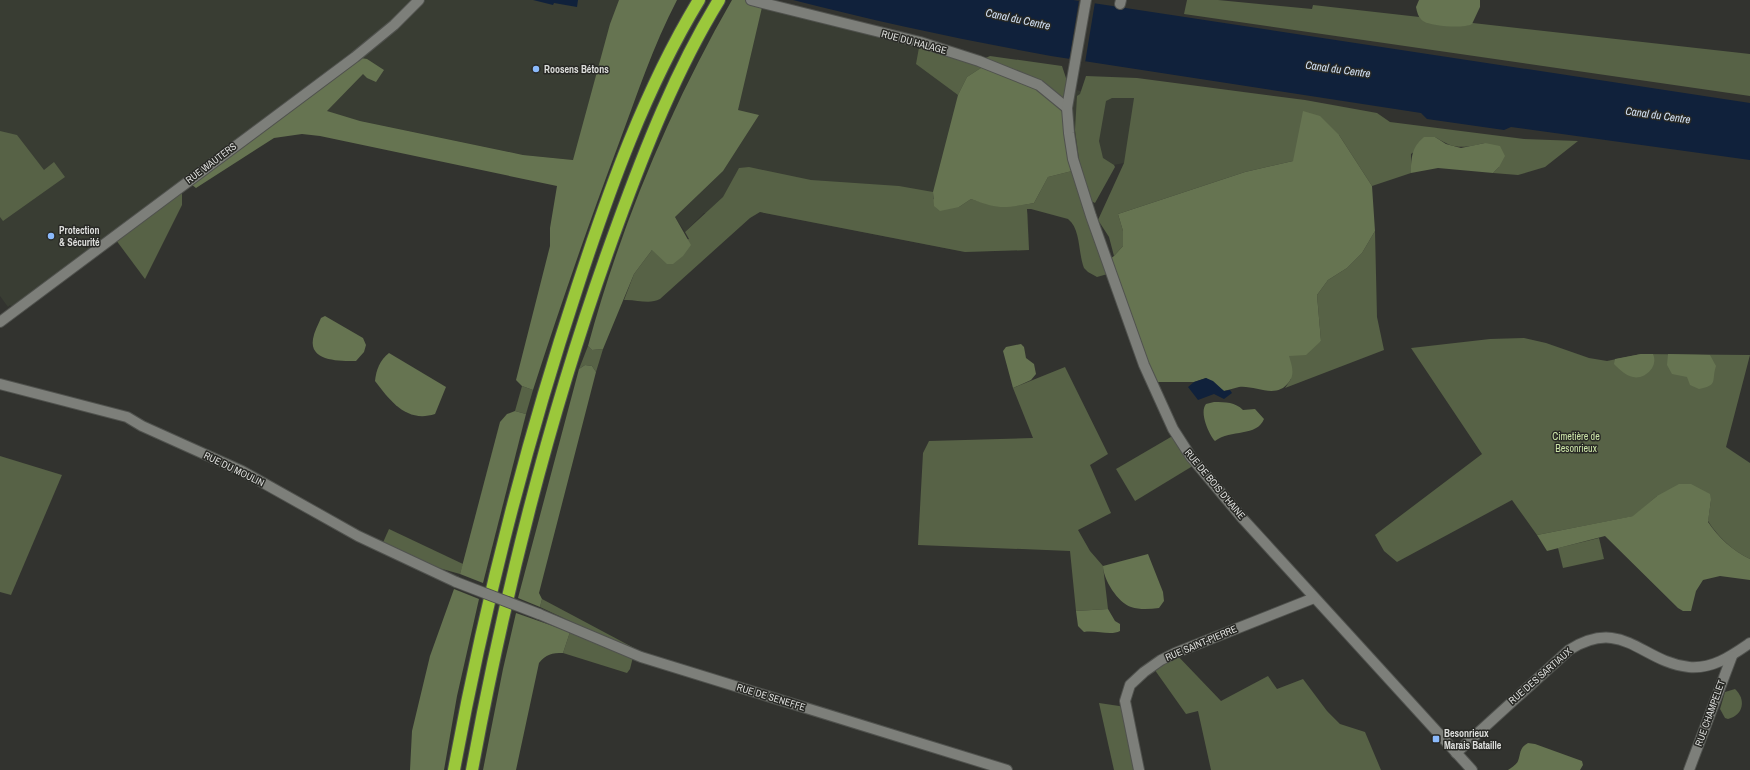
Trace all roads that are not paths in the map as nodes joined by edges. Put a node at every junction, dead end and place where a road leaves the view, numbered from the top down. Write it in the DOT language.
graph roads {
  1 [pos="419,0"];
  2 [pos="699,0"];
  3 [pos="719,0"];
  4 [pos="751,0"];
  5 [pos="1086,0"];
  6 [pos="1067,108"];
  7 [pos="0,322"];
  8 [pos="0,384"];
  9 [pos="1314,598"];
  10 [pos="539,614"];
  11 [pos="1750,643"];
  12 [pos="1732,656"];
  13 [pos="1456,753"];
  14 [pos="454,770"];
  15 [pos="472,770"];
  16 [pos="1007,770"];
  17 [pos="1139,770"];
  18 [pos="1472,770"];
  19 [pos="1690,770"];
  1 -- 7 [label="street, RUE WAUTERS"];
  2 -- 14 [label="highway"];
  3 -- 15 [label="highway"];
  4 -- 6 [label="street, RUE DU HALAGE"];
  5 -- 6 [label="street, RUE DE BOIS D'HAINE"];
  6 -- 9 [label="street, RUE DE BOIS D'HAINE"];
  8 -- 10 [label="street, RUE DU MOULIN, bridge"];
  9 -- 13 [label="street, RUE DE BOIS D'HAINE"];
  9 -- 17 [label="street, RUE SAINT-PIERRE"];
  10 -- 16 [label="street, RUE DE SENEFFE"];
  11 -- 12 [label="street, RUE DES SARTIAUX"];
  12 -- 13 [label="street, RUE DES SARTIAUX"];
  12 -- 19 [label="street, RUE CHAMPELET"];
  13 -- 18 [label="street, RUE DE BOIS D'HAINE"];
}
